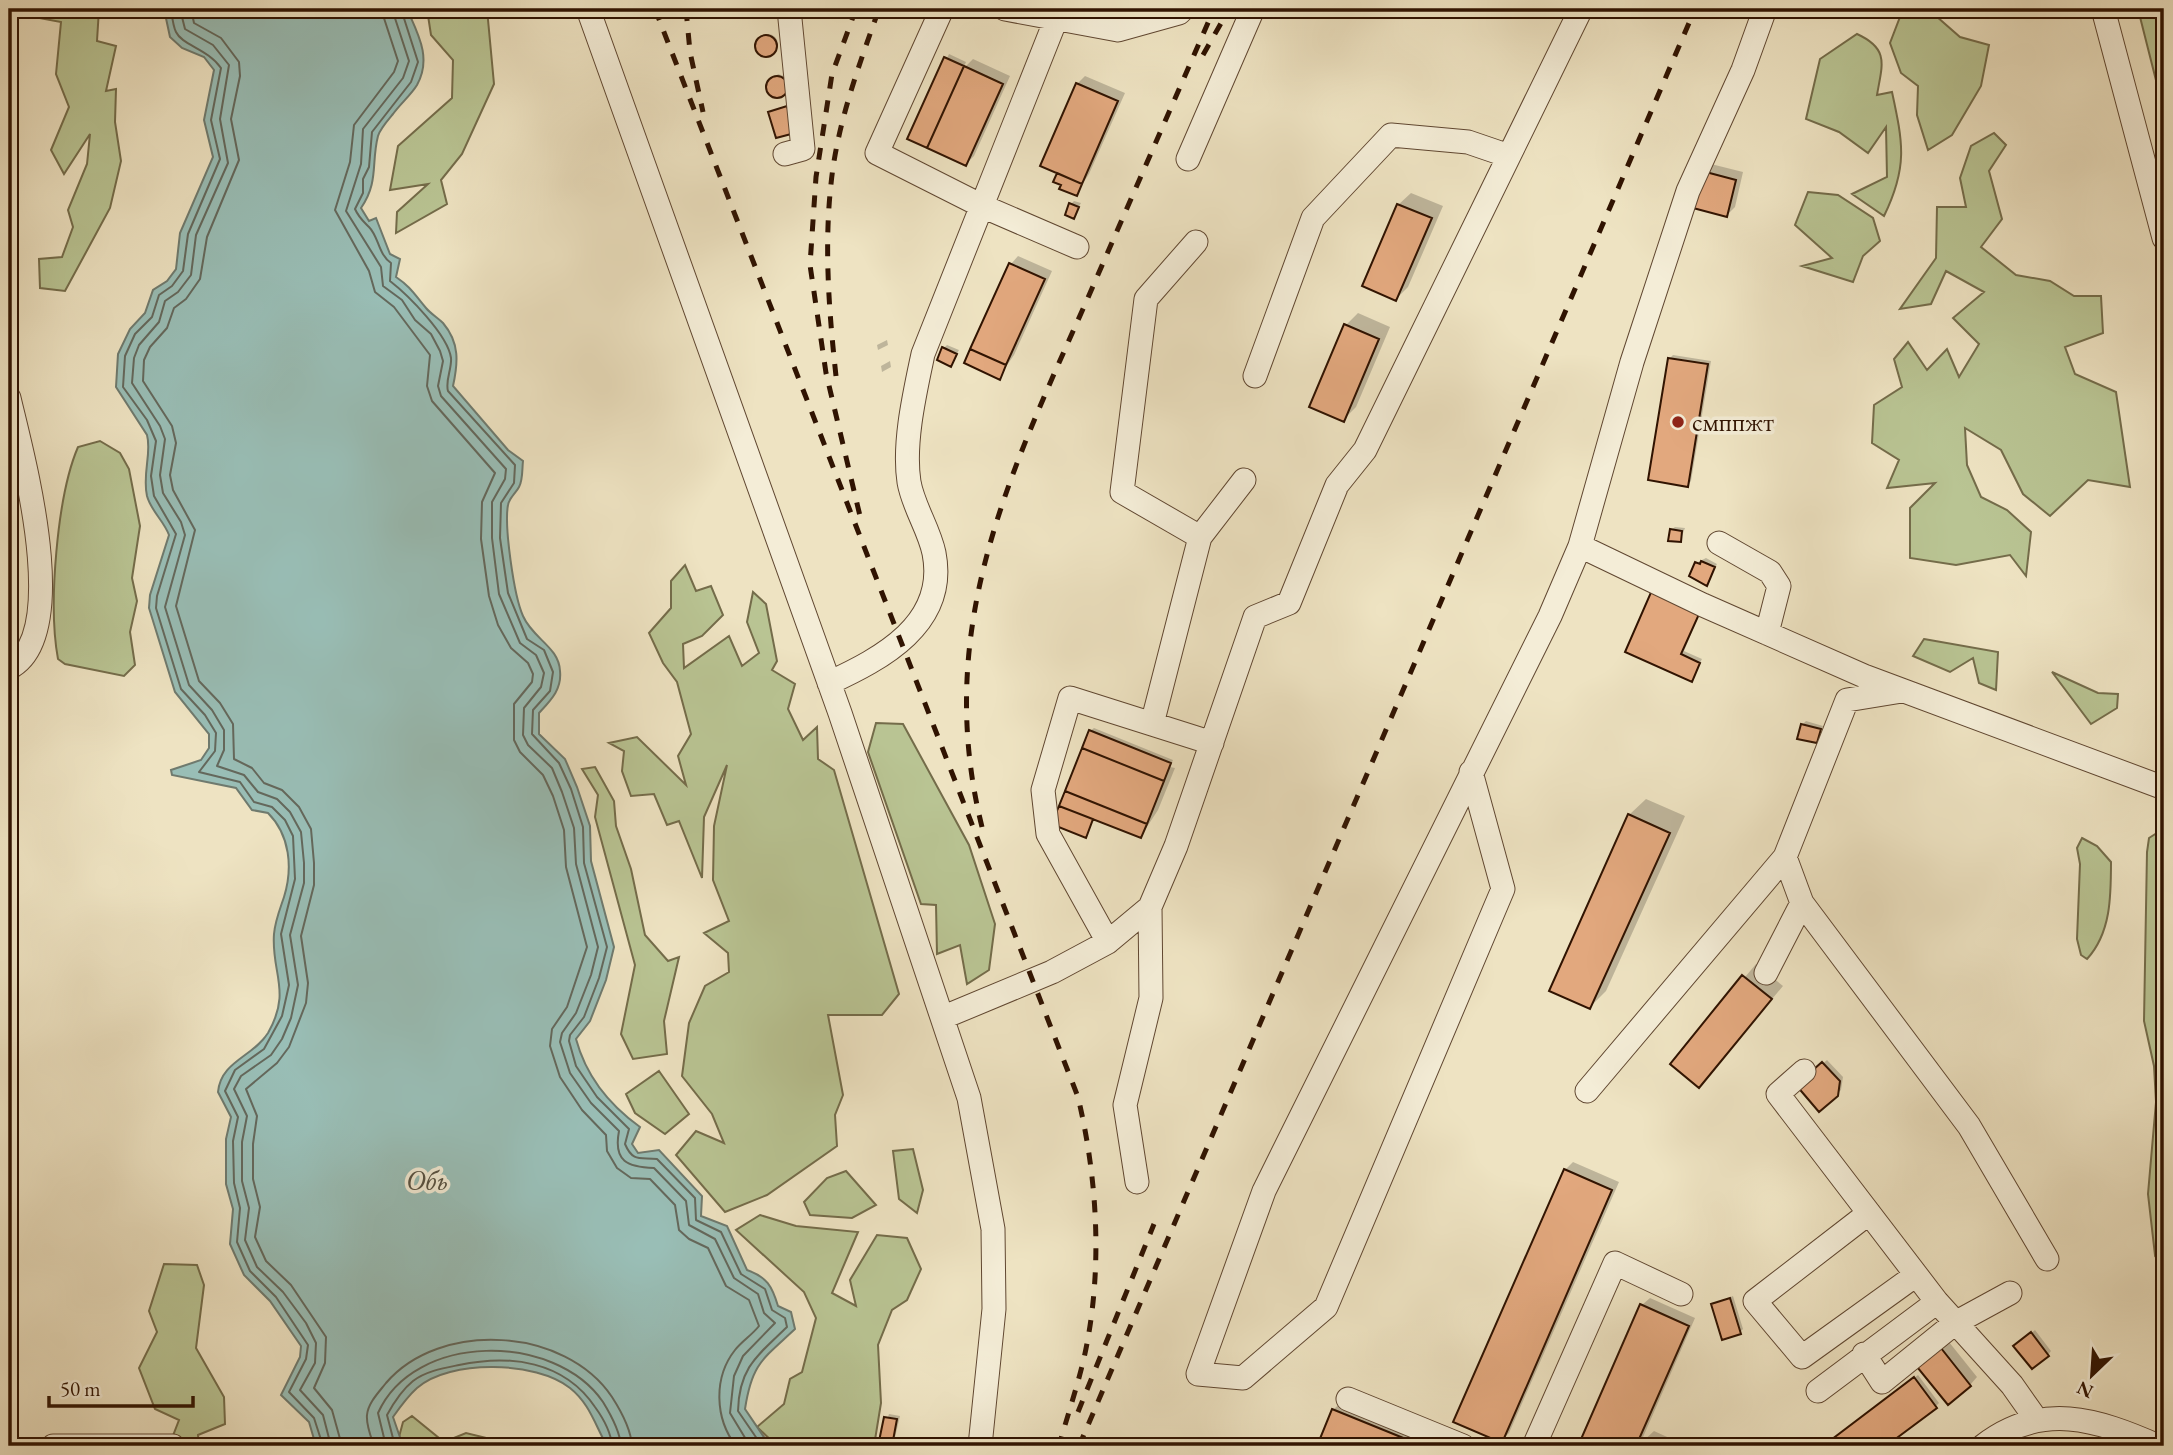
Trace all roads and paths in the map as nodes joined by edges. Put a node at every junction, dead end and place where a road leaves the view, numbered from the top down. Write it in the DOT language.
graph roads {
  1 [pos="588,9"];
  2 [pos="789,9"];
  3 [pos="942,9"];
  4 [pos="1005,9"];
  5 [pos="1183,9"];
  6 [pos="1253,9"];
  7 [pos="1581,9"];
  8 [pos="1765,9"];
  9 [pos="2103,9"];
  10 [pos="1058,15"];
  11 [pos="785,154"];
  12 [pos="1509,156"];
  13 [pos="1188,159"];
  14 [pos="982,206"];
  15 [pos="2164,238"];
  16 [pos="1196,242"];
  17 [pos="1077,247"];
  18 [pos="1255,376"];
  19 [pos="9,398"];
  20 [pos="1244,480"];
  21 [pos="1199,537"];
  22 [pos="1719,543"];
  23 [pos="1580,546"];
  24 [pos="1767,633"];
  25 [pos="9,668"];
  26 [pos="829,683"];
  27 [pos="1905,691"];
  28 [pos="1152,724"];
  29 [pos="1212,743"];
  30 [pos="1471,772"];
  31 [pos="2164,788"];
  32 [pos="1785,857"];
  33 [pos="1802,903"];
  34 [pos="1150,907"];
  35 [pos="1108,942"];
  36 [pos="1766,973"];
  37 [pos="944,1017"];
  38 [pos="1804,1071"];
  39 [pos="1587,1091"];
  40 [pos="1137,1182"];
  41 [pos="1869,1213"];
  42 [pos="2047,1259"];
  43 [pos="1916,1275"];
  44 [pos="2010,1293"];
  45 [pos="1681,1294"];
  46 [pos="1937,1302"];
  47 [pos="1955,1323"];
  48 [pos="1864,1354"];
  49 [pos="1818,1391"];
  50 [pos="1348,1399"];
  51 [pos="2036,1419"];
  52 [pos="53,1446"];
  53 [pos="173,1446"];
  54 [pos="979,1446"];
  55 [pos="1463,1446"];
  56 [pos="1534,1446"];
  57 [pos="1983,1446"];
  58 [pos="2158,1446"];
  1 -- 26 [label="street"];
  2 -- 11 [label="street"];
  3 -- 14 [label="street"];
  4 -- 10 [label="street"];
  5 -- 10 [label="street"];
  6 -- 13 [label="street"];
  7 -- 12 [label="street"];
  8 -- 23 [label="street"];
  9 -- 15 [label="street"];
  10 -- 14 [label="street"];
  12 -- 18 [label="street"];
  12 -- 29 [label="street"];
  14 -- 17 [label="street"];
  14 -- 26 [label="street"];
  16 -- 21 [label="street"];
  19 -- 25 [label="street"];
  20 -- 21 [label="street"];
  21 -- 28 [label="street"];
  22 -- 24 [label="street"];
  23 -- 24 [label="street"];
  23 -- 30 [label="street"];
  24 -- 27 [label="street"];
  26 -- 37 [label="street"];
  27 -- 31 [label="street"];
  27 -- 32 [label="street"];
  28 -- 29 [label="street"];
  28 -- 35 [label="street"];
  29 -- 34 [label="street"];
  30 -- 30 [label="street"];
  32 -- 33 [label="street"];
  32 -- 39 [label="street"];
  33 -- 36 [label="street"];
  33 -- 42 [label="street"];
  34 -- 35 [label="street"];
  34 -- 40 [label="street"];
  35 -- 37 [label="street"];
  37 -- 54 [label="street"];
  38 -- 41 [label="street"];
  41 -- 43 [label="street"];
  41 -- 43 [label="street"];
  43 -- 46 [label="street"];
  44 -- 47 [label="street"];
  45 -- 56 [label="street"];
  46 -- 47 [label="street"];
  46 -- 48 [label="street"];
  47 -- 48 [label="street"];
  47 -- 51 [label="street"];
  48 -- 49 [label="street"];
  50 -- 55 [label="street"];
  51 -- 57 [label="street"];
  51 -- 58 [label="street"];
  52 -- 53 [label="street"];
}
